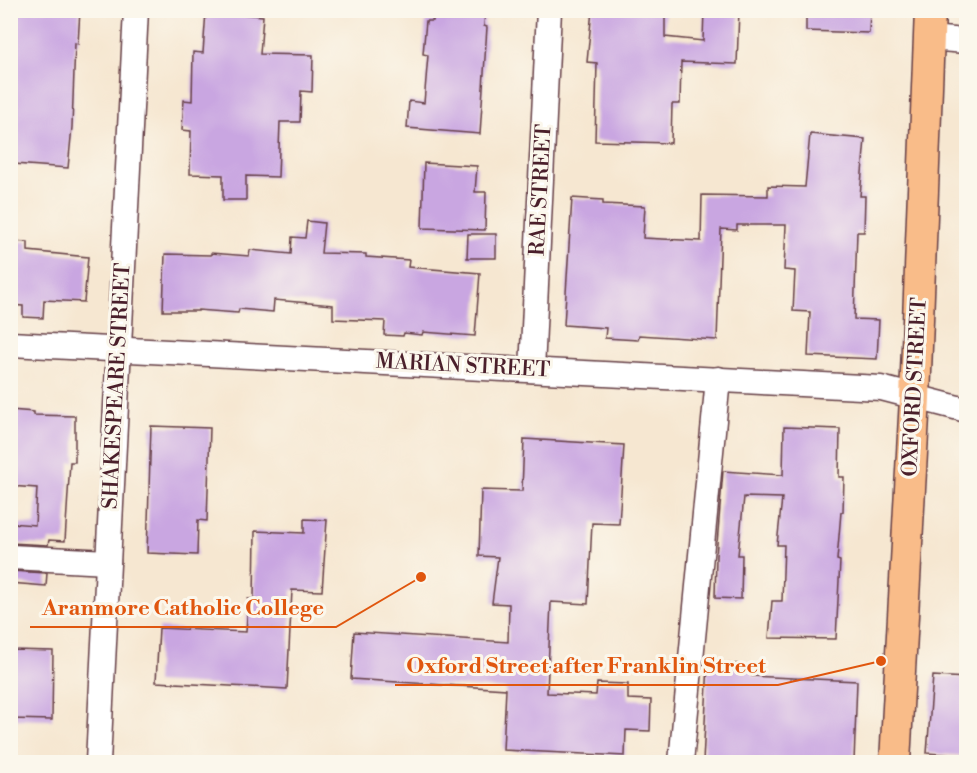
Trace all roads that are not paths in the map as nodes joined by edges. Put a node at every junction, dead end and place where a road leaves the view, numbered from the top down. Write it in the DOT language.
graph roads {
  1 [pos="136,10"];
  2 [pos="549,10"];
  3 [pos="929,24"];
  4 [pos="966,41"];
  5 [pos="10,344"];
  6 [pos="119,349"];
  7 [pos="532,370"];
  8 [pos="718,379"];
  9 [pos="915,398"];
  10 [pos="966,410"];
  11 [pos="10,557"];
  12 [pos="108,562"];
  13 [pos="98,762"];
  14 [pos="681,762"];
  15 [pos="895,762"];
  1 -- 6 [label="street, SHAKESPEARE STREET"];
  2 -- 7 [label="street, RAE STREET"];
  3 -- 4 [label="street"];
  3 -- 9 [label="main road, OXFORD STREET"];
  5 -- 6 [label="street, MARIAN STREET"];
  6 -- 7 [label="street, MARIAN STREET"];
  6 -- 12 [label="street, SHAKESPEARE STREET"];
  7 -- 8 [label="street, MARIAN STREET"];
  8 -- 9 [label="street, MARIAN STREET"];
  8 -- 14 [label="street"];
  9 -- 10 [label="street, MARIAN STREET"];
  9 -- 15 [label="main road, OXFORD STREET"];
  11 -- 12 [label="street"];
  12 -- 13 [label="street, SHAKESPEARE STREET"];
}
